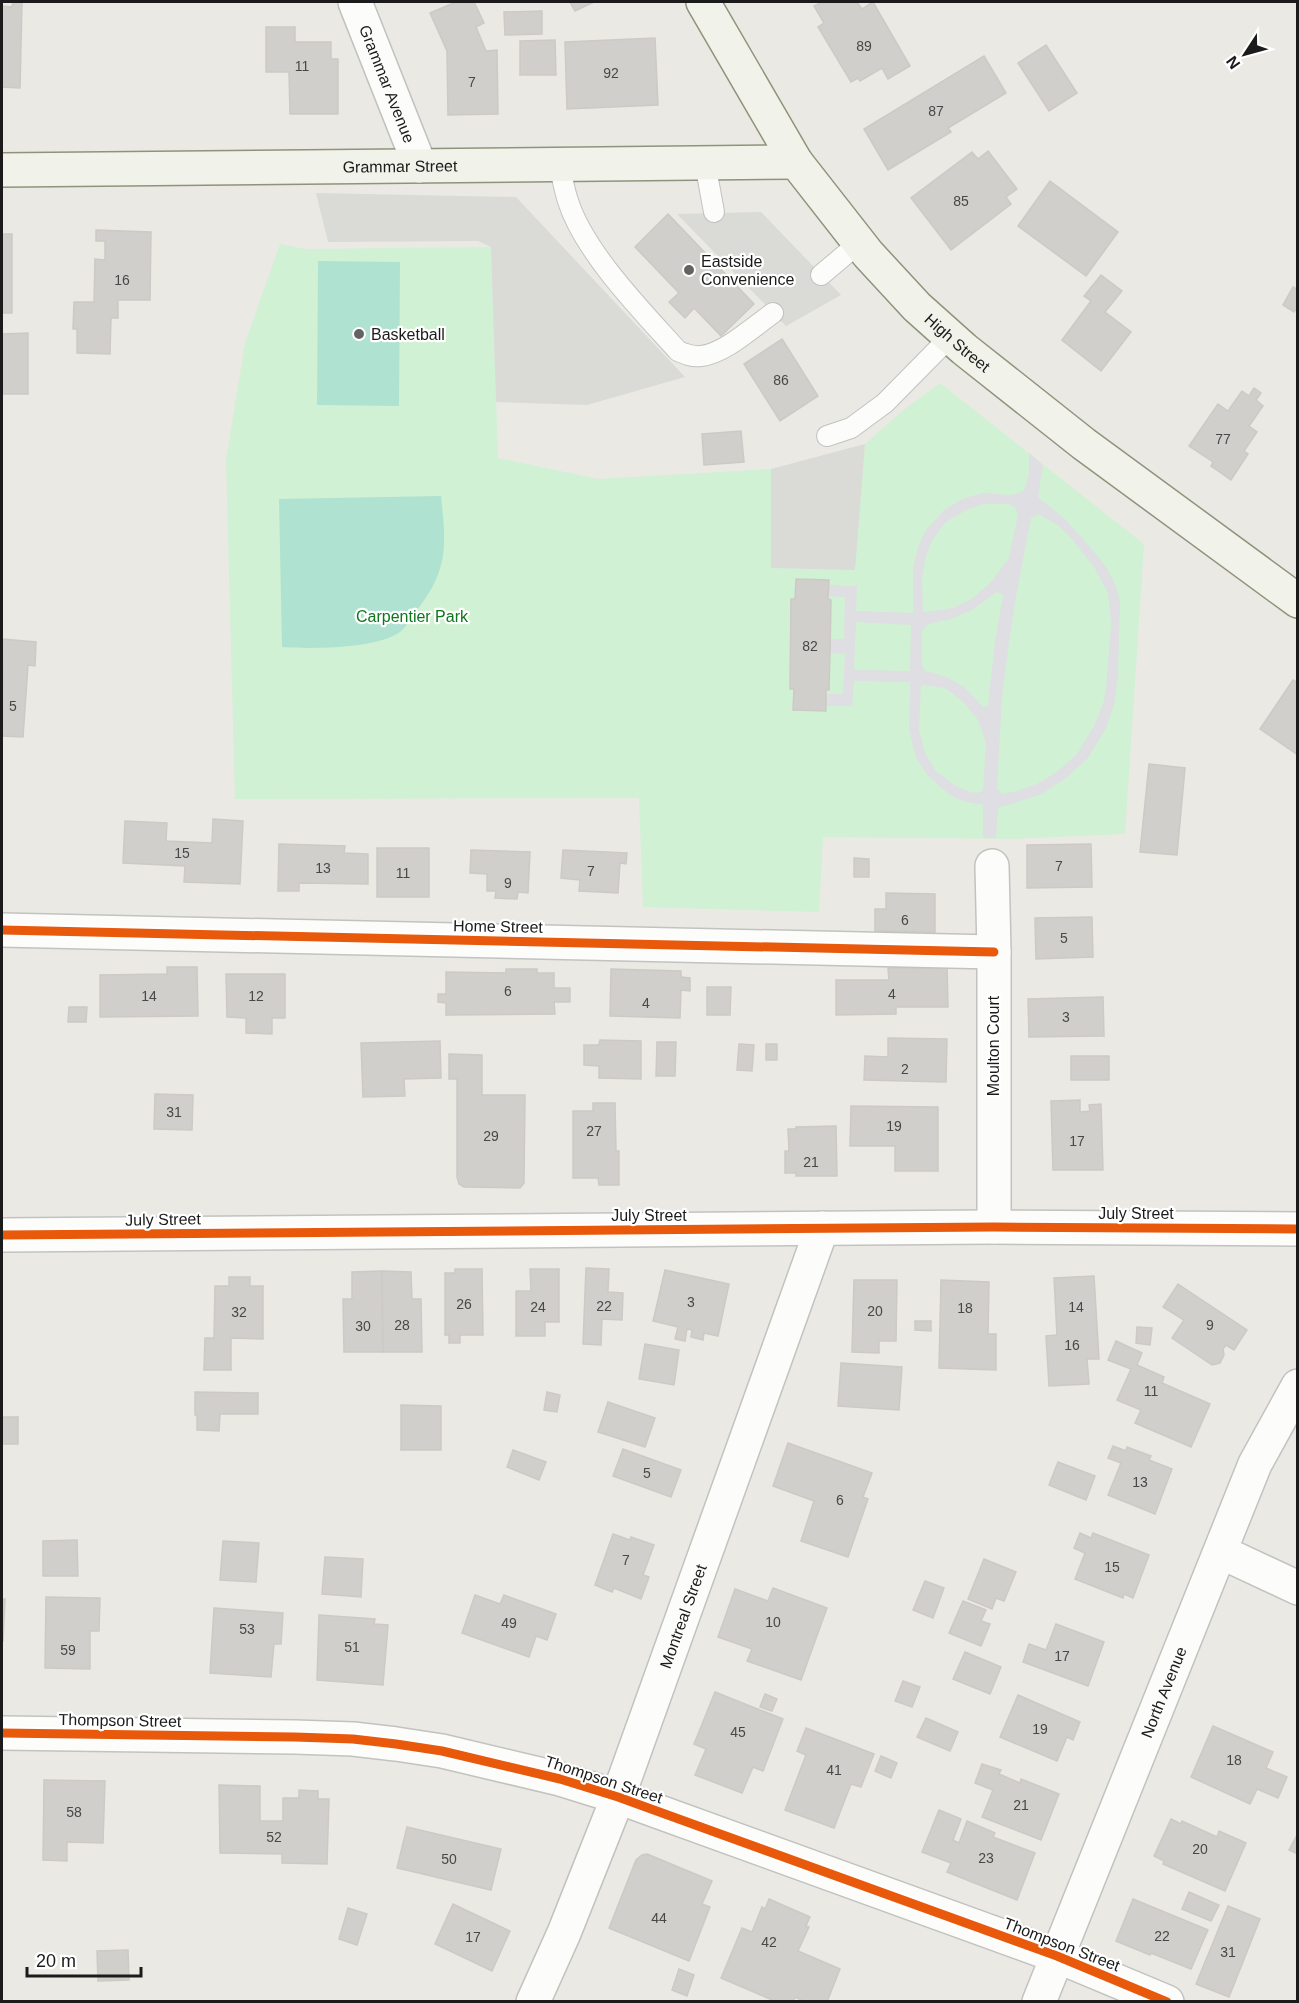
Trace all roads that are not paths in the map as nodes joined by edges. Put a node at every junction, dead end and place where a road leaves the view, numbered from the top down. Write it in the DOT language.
graph roads {
  1 [pos="355,2"];
  2 [pos="704,2"];
  3 [pos="796,162"];
  4 [pos="705,163"];
  5 [pos="559,164"];
  6 [pos="420,166"];
  7 [pos="2,170"];
  8 [pos="714,212"];
  9 [pos="859,243"];
  10 [pos="821,275"];
  11 [pos="773,313"];
  12 [pos="950,337"];
  13 [pos="827,435"];
  14 [pos="1298,601"];
  15 [pos="992,866"];
  16 [pos="2,930"];
  17 [pos="994,952"];
  18 [pos="993,1227"];
  19 [pos="822,1228"];
  20 [pos="1298,1229"];
  21 [pos="2,1235"];
  22 [pos="1298,1386"];
  23 [pos="1221,1552"];
  24 [pos="1298,1588"];
  25 [pos="2,1733"];
  26 [pos="618,1797"];
  27 [pos="1057,1956"];
  28 [pos="533,2001"];
  29 [pos="1039,2001"];
  30 [pos="1167,2001"];
  1 -- 6 [label="street, Grammar Avenue"];
  2 -- 3 [label="street, High Street"];
  3 -- 4 [label="street, Grammar Street"];
  3 -- 9 [label="street, High Street"];
  4 -- 5 [label="street, Grammar Street"];
  4 -- 8 [label="lane"];
  5 -- 6 [label="street, Grammar Street"];
  5 -- 11 [label="lane"];
  6 -- 7 [label="street, Grammar Street"];
  9 -- 10 [label="lane"];
  9 -- 12 [label="street, High Street"];
  12 -- 13 [label="lane"];
  12 -- 14 [label="street, High Street"];
  15 -- 17 [label="street, Moulton Court"];
  16 -- 17 [label="street, Home Street"];
  17 -- 18 [label="street, Moulton Court"];
  18 -- 19 [label="street, July Street"];
  18 -- 20 [label="street, July Street"];
  19 -- 21 [label="street, July Street"];
  19 -- 26 [label="street, Montreal Street"];
  22 -- 23 [label="street, North Avenue"];
  23 -- 24 [label="street"];
  23 -- 27 [label="street, North Avenue"];
  25 -- 26 [label="street, Thompson Street"];
  26 -- 27 [label="street, Thompson Street"];
  26 -- 28 [label="street, Montreal Street"];
  27 -- 29 [label="street, North Avenue"];
  27 -- 30 [label="street, Thompson Street"];
}
